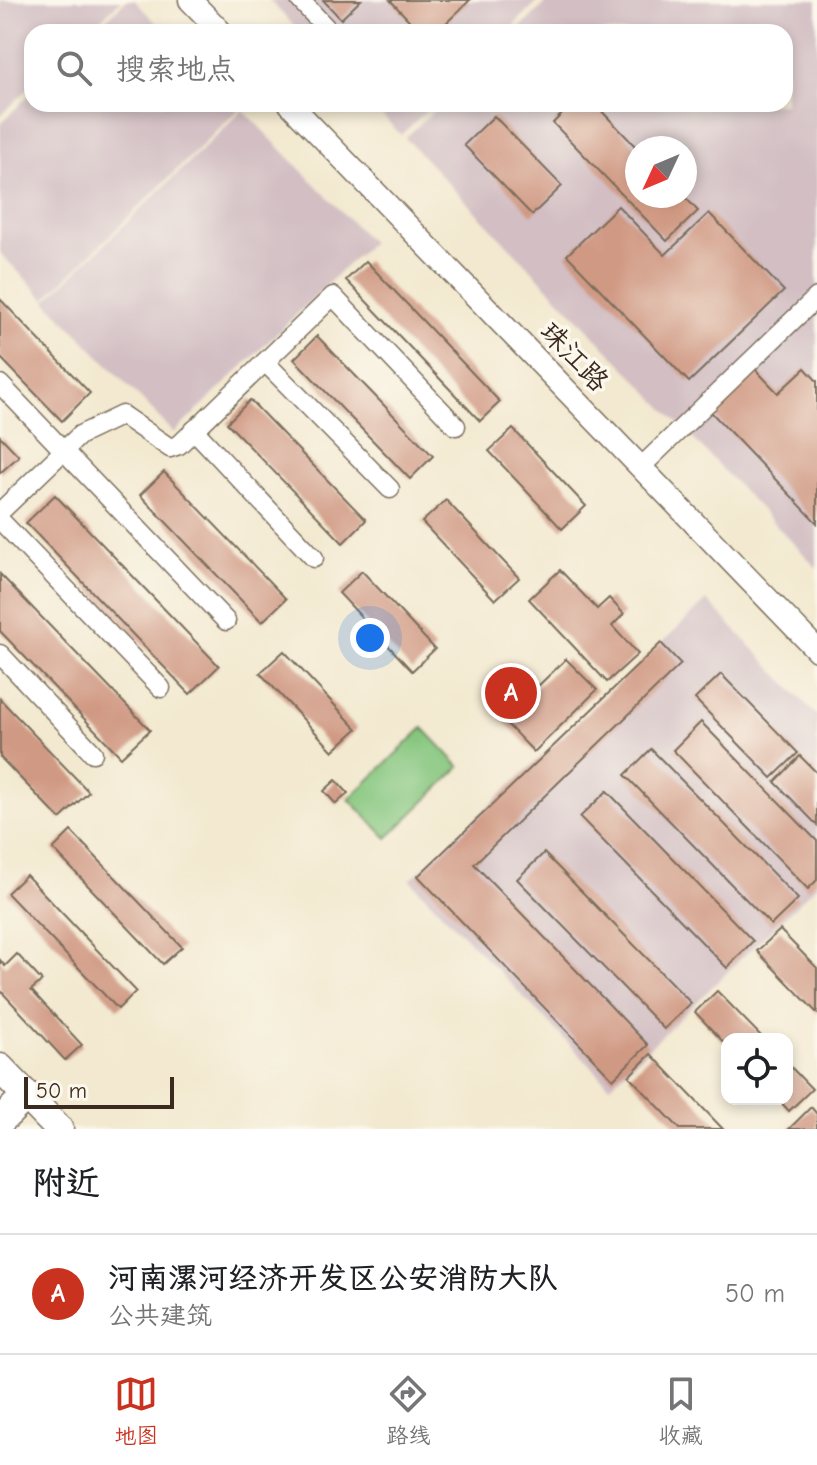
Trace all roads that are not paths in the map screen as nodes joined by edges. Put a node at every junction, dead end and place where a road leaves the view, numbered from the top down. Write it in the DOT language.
graph roads {
  1 [pos="190,0"];
  2 [pos="300,0"];
  3 [pos="213,24"];
  4 [pos="322,24"];
  5 [pos="298,112"];
  6 [pos="817,297"];
  7 [pos="265,362"];
  8 [pos="0,384"];
  9 [pos="456,426"];
  10 [pos="194,430"];
  11 [pos="64,451"];
  12 [pos="641,467"];
  13 [pos="390,489"];
  14 [pos="0,512"];
  15 [pos="0,520"];
  16 [pos="314,558"];
  17 [pos="226,621"];
  18 [pos="817,650"];
  19 [pos="0,654"];
  20 [pos="161,688"];
  21 [pos="93,753"];
  22 [pos="0,1068"];
  23 [pos="27,1095"];
  24 [pos="0,1122"];
  25 [pos="5,1129"];
  26 [pos="59,1129"];
  1 -- 3 [label="street"];
  2 -- 4 [label="street"];
  5 -- 12 [label="street, 珠江路"];
  6 -- 12 [label="street"];
  7 -- 9 [label="street"];
  7 -- 10 [label="street"];
  7 -- 13 [label="street"];
  8 -- 11 [label="street"];
  10 -- 11 [label="street"];
  10 -- 16 [label="street"];
  11 -- 14 [label="street"];
  11 -- 17 [label="street"];
  12 -- 18 [label="street, 珠江路"];
  15 -- 20 [label="street"];
  19 -- 21 [label="street"];
  22 -- 23 [label="main road"];
  23 -- 24 [label="main road"];
  23 -- 26 [label="main road"];
  24 -- 25 [label="main road"];
}
